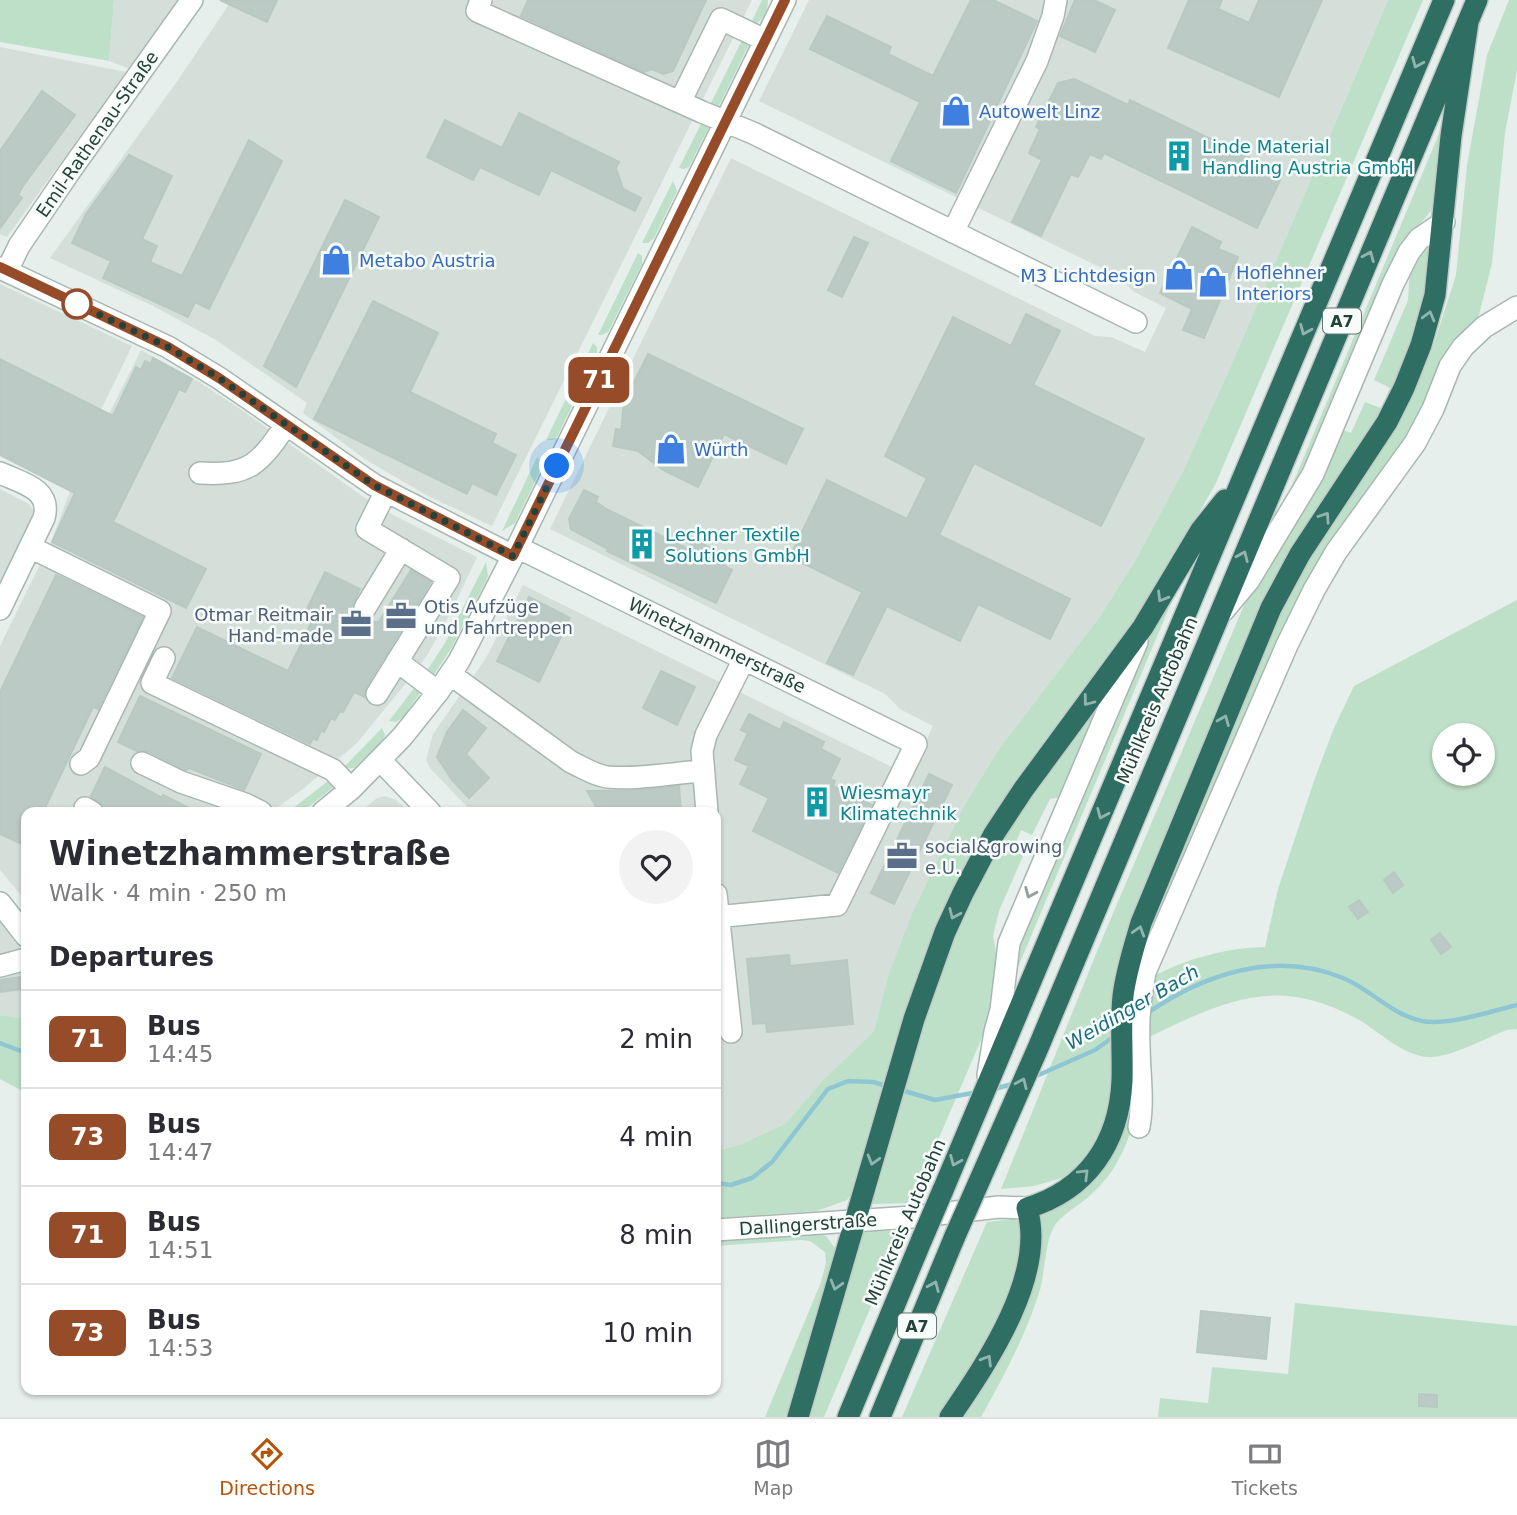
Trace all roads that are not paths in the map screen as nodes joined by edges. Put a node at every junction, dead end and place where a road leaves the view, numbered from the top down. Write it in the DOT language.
graph roads {
  1 [pos="192,0"];
  2 [pos="481,0"];
  3 [pos="785,0"];
  4 [pos="1056,0"];
  5 [pos="1444,0"];
  6 [pos="1477,0"];
  7 [pos="1468,22"];
  8 [pos="765,40"];
  9 [pos="680,103"];
  10 [pos="725,122"];
  11 [pos="1444,222"];
  12 [pos="953,232"];
  13 [pos="3,269"];
  14 [pos="1517,307"];
  15 [pos="1136,322"];
  16 [pos="286,425"];
  17 [pos="0,473"];
  18 [pos="200,473"];
  19 [pos="1242,480"];
  20 [pos="386,491"];
  21 [pos="30,547"];
  22 [pos="401,549"];
  23 [pos="515,551"];
  24 [pos="365,608"];
  25 [pos="0,609"];
  26 [pos="1216,619"];
  27 [pos="1143,627"];
  28 [pos="164,658"];
  29 [pos="744,659"];
  30 [pos="397,662"];
  31 [pos="444,683"];
  32 [pos="377,694"];
  33 [pos="380,760"];
  34 [pos="142,763"];
  35 [pos="81,764"];
  36 [pos="702,771"];
  37 [pos="351,789"];
  38 [pos="248,807"];
  39 [pos="329,807"];
  40 [pos="425,807"];
  41 [pos="706,807"];
  42 [pos="0,903"];
  43 [pos="721,917"];
  44 [pos="21,930"];
  45 [pos="721,950"];
  46 [pos="1132,996"];
  47 [pos="731,1031"];
  48 [pos="991,1071"];
  49 [pos="1139,1127"];
  50 [pos="1027,1209"];
  51 [pos="855,1220"];
  52 [pos="721,1230"];
  53 [pos="798,1417"];
  54 [pos="848,1417"];
  55 [pos="880,1417"];
  56 [pos="950,1417"];
  1 -- 13 [label="street, Emil-Rathenau-Straße"];
  2 -- 9 [label="street"];
  3 -- 8 [label="street"];
  4 -- 12 [label="street"];
  5 -- 19 [label="highway, Mühlkreis Autobahn / A7, one-way"];
  6 -- 7 [label="highway, Mühlkreis Autobahn / A7"];
  7 -- 11 [label="highway"];
  26 -- 7 [label="highway, Mühlkreis Autobahn / A7, one-way"];
  8 -- 9 [label="street"];
  8 -- 10 [label="street"];
  9 -- 10 [label="street"];
  10 -- 12 [label="street"];
  10 -- 23 [label="street"];
  11 -- 26 [label="street"];
  46 -- 11 [label="highway, one-way"];
  12 -- 15 [label="street"];
  13 -- 16 [label="street, Winetzhammerstraße"];
  14 -- 46 [label="street"];
  16 -- 18 [label="street"];
  16 -- 20 [label="street, Winetzhammerstraße"];
  17 -- 21 [label="street"];
  19 -- 27 [label="highway, one-way"];
  19 -- 48 [label="highway, Mühlkreis Autobahn / A7, one-way"];
  20 -- 22 [label="street"];
  20 -- 23 [label="street, Winetzhammerstraße"];
  21 -- 25 [label="street"];
  21 -- 35 [label="street"];
  22 -- 24 [label="street"];
  22 -- 30 [label="street"];
  23 -- 29 [label="street, Winetzhammerstraße"];
  23 -- 31 [label="street"];
  55 -- 26 [label="highway, Mühlkreis Autobahn / A7, one-way, bridge"];
  27 -- 48 [label="street, one-way"];
  27 -- 51 [label="highway, one-way"];
  28 -- 37 [label="street"];
  29 -- 36 [label="street"];
  29 -- 43 [label="street, Winetzhammerstraße"];
  30 -- 31 [label="street"];
  30 -- 32 [label="street"];
  31 -- 33 [label="street"];
  31 -- 36 [label="street"];
  33 -- 37 [label="street"];
  33 -- 40 [label="street"];
  34 -- 38 [label="street"];
  36 -- 41 [label="street"];
  37 -- 39 [label="street"];
  42 -- 44 [label="street"];
  45 -- 47 [label="street"];
  46 -- 49 [label="street"];
  50 -- 46 [label="highway, one-way"];
  48 -- 54 [label="highway, Mühlkreis Autobahn / A7, one-way, bridge"];
  50 -- 51 [label="street, Dallingerstraße"];
  56 -- 50 [label="highway, one-way"];
  51 -- 52 [label="street, Dallingerstraße"];
  51 -- 53 [label="highway, one-way"];
}
